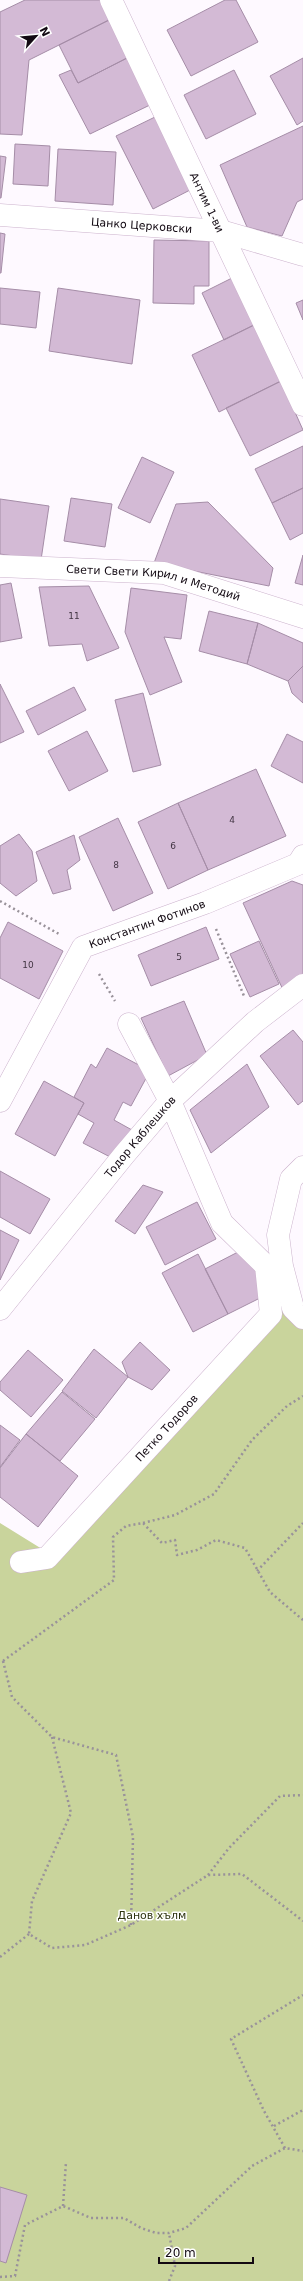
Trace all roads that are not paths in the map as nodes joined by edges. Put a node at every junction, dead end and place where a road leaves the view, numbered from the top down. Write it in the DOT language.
graph roads {
  1 [pos="111,0"];
  2 [pos="0,215"];
  3 [pos="221,231"];
  4 [pos="303,255"];
  5 [pos="303,405"];
  6 [pos="0,566"];
  7 [pos="303,617"];
  8 [pos="301,862"];
  9 [pos="303,985"];
  10 [pos="129,1024"];
  11 [pos="0,1101"];
  12 [pos="170,1101"];
  13 [pos="303,1167"];
  14 [pos="0,1309"];
  15 [pos="298,1313"];
  16 [pos="21,1562"];
  1 -- 3 [label="street, Антим 1-ви"];
  2 -- 3 [label="street, Цанко Церковски"];
  3 -- 4 [label="street, Цанко Церковски"];
  3 -- 5 [label="street, Антим 1-ви"];
  6 -- 7 [label="street, Свети Свети Кирил и Методий"];
  8 -- 11 [label="street, Константин Фотинов"];
  9 -- 12 [label="street, Тодор Каблешков"];
  10 -- 12 [label="street"];
  12 -- 14 [label="street, Тодор Каблешков"];
  12 -- 16 [label="street, Петко Тодоров"];
  13 -- 15 [label="street"];
}
